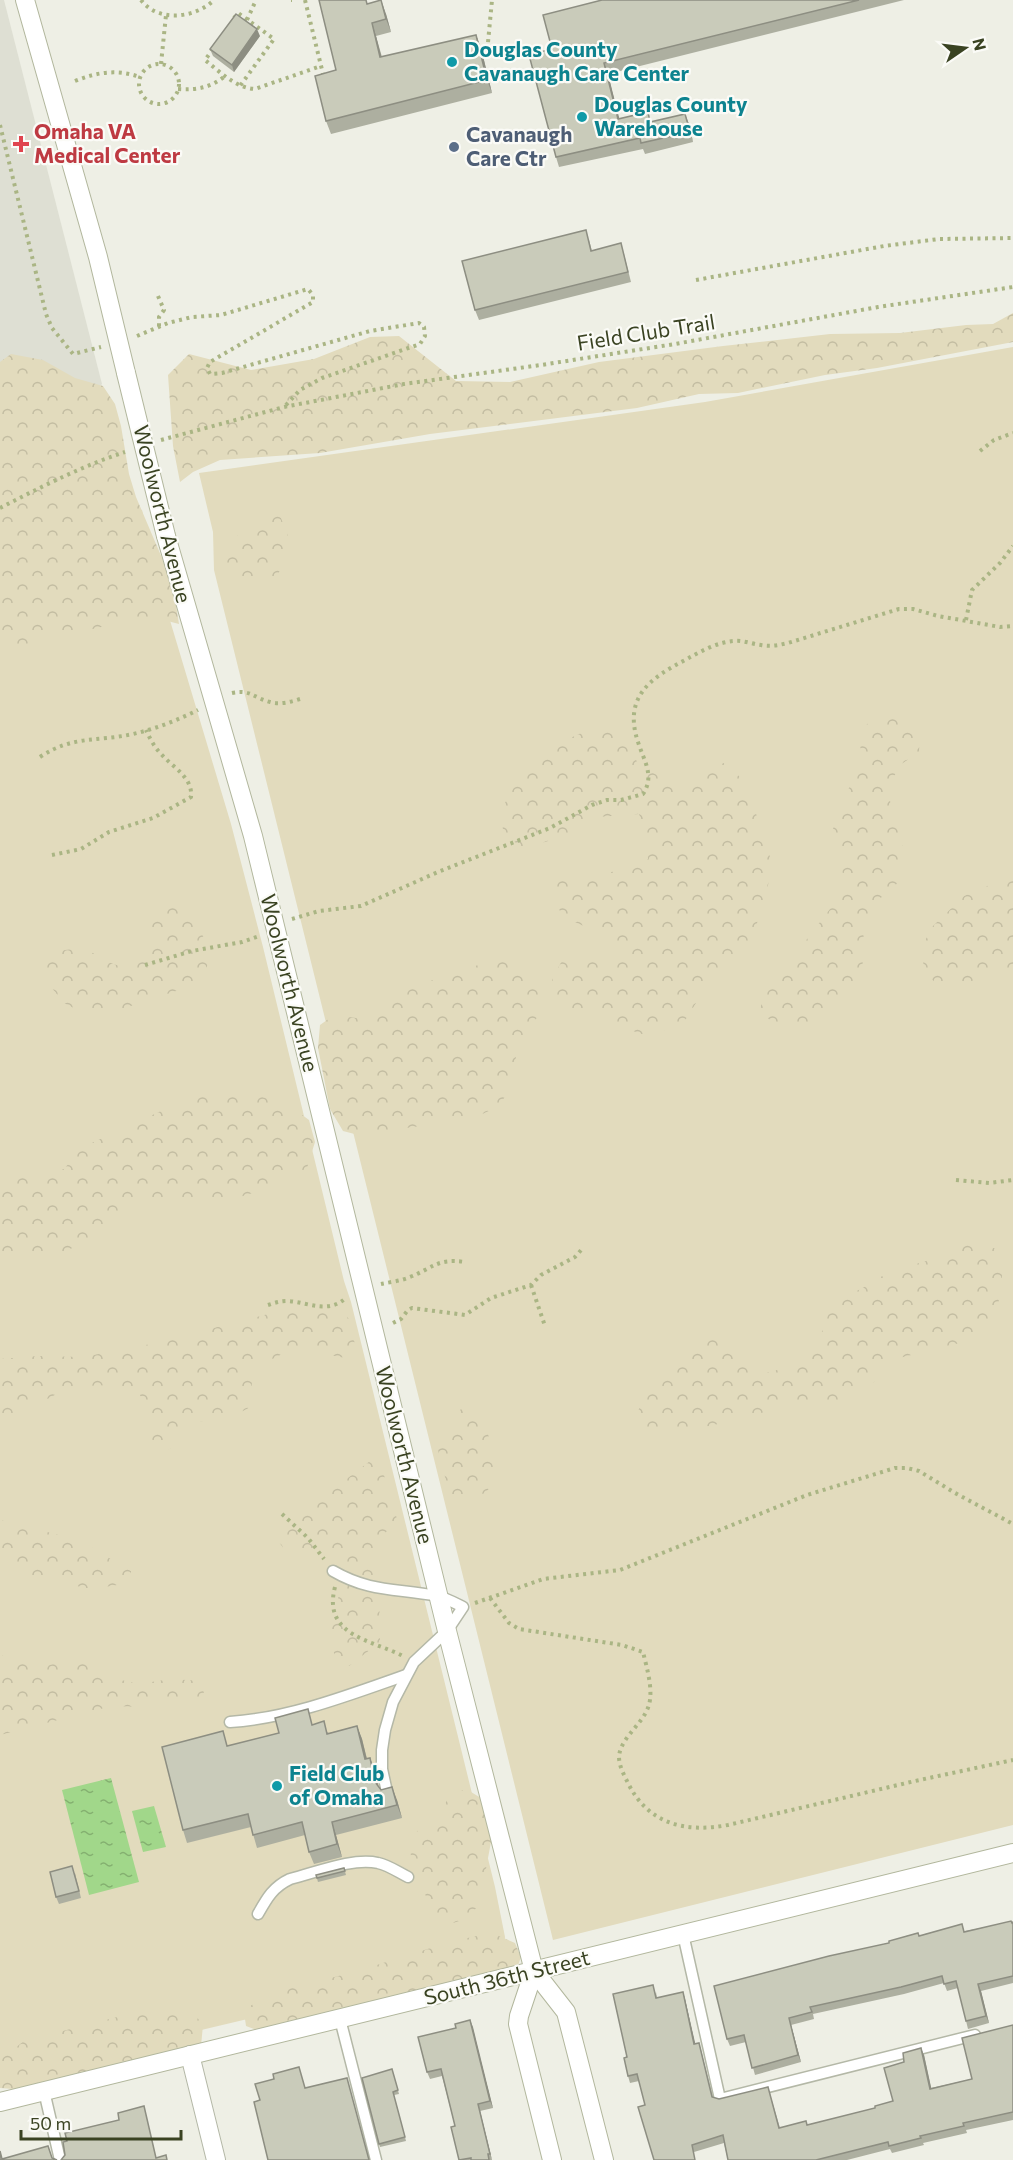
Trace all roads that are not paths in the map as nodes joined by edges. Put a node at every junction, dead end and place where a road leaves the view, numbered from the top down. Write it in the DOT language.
graph roads {
  1 [pos="25,0"];
  2 [pos="333,1571"];
  3 [pos="439,1596"];
  4 [pos="447,1631"];
  5 [pos="406,1675"];
  6 [pos="230,1722"];
  7 [pos="387,1792"];
  8 [pos="1013,1853"];
  9 [pos="408,1877"];
  10 [pos="258,1914"];
  11 [pos="683,1934"];
  12 [pos="534,1971"];
  13 [pos="340,2019"];
  14 [pos="990,2031"];
  15 [pos="189,2055"];
  16 [pos="44,2091"];
  17 [pos="0,2102"];
  18 [pos="60,2160"];
  19 [pos="216,2160"];
  20 [pos="376,2160"];
  21 [pos="552,2160"];
  22 [pos="604,2160"];
  1 -- 3 [label="street, Woolworth Avenue, bridge"];
  2 -- 3 [label="lane"];
  3 -- 4 [label="street, Woolworth Avenue"];
  3 -- 4 [label="lane"];
  4 -- 5 [label="lane"];
  4 -- 12 [label="street, Woolworth Avenue"];
  5 -- 6 [label="lane"];
  5 -- 7 [label="lane"];
  8 -- 11 [label="street, South 36th Street"];
  9 -- 10 [label="lane"];
  11 -- 12 [label="street, South 36th Street"];
  11 -- 14 [label="lane"];
  12 -- 13 [label="street, South 36th Street"];
  12 -- 21 [label="street"];
  12 -- 22 [label="street, Woolworth Avenue"];
  13 -- 15 [label="street, South 36th Street"];
  13 -- 20 [label="lane"];
  15 -- 16 [label="street, South 36th Street"];
  15 -- 19 [label="street"];
  16 -- 17 [label="street, South 36th Street"];
  16 -- 18 [label="lane"];
}
